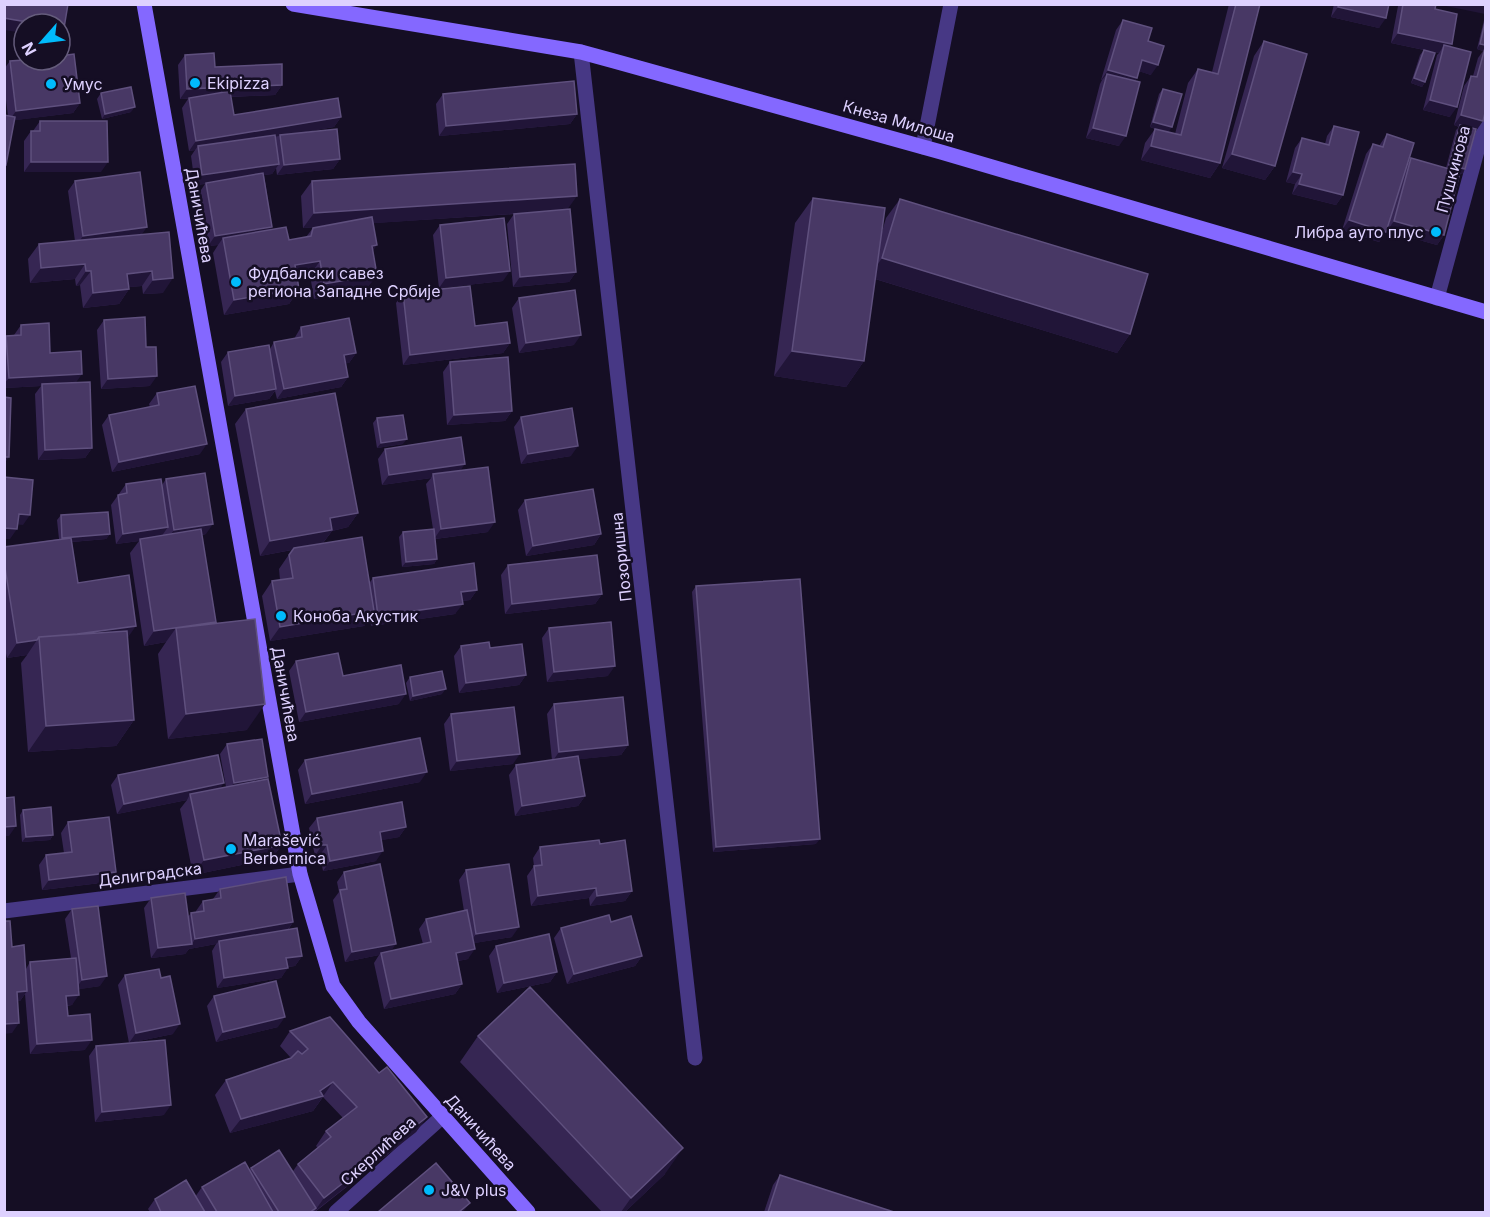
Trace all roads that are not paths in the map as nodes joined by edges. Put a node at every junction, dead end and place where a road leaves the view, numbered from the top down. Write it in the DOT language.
graph roads {
  1 [pos="144,4"];
  2 [pos="293,4"];
  3 [pos="951,4"];
  4 [pos="582,52"];
  5 [pos="1485,118"];
  6 [pos="923,147"];
  7 [pos="1437,298"];
  8 [pos="1485,312"];
  9 [pos="300,874"];
  10 [pos="4,911"];
  11 [pos="695,1058"];
  12 [pos="443,1116"];
  13 [pos="336,1212"];
  14 [pos="528,1212"];
  1 -- 9 [label="street, Даничићева"];
  2 -- 4 [label="street, Кнеза Милоша"];
  3 -- 6 [label="street"];
  4 -- 6 [label="street, Кнеза Милоша"];
  4 -- 11 [label="street, Позоришна"];
  5 -- 7 [label="street, Пушкинова"];
  6 -- 7 [label="street, Кнеза Милоша"];
  7 -- 8 [label="street, Кнеза Милоша"];
  9 -- 10 [label="street, Делиградска"];
  9 -- 12 [label="street, Даничићева"];
  12 -- 13 [label="street, Скерлићева"];
  12 -- 14 [label="street, Даничићева"];
}
